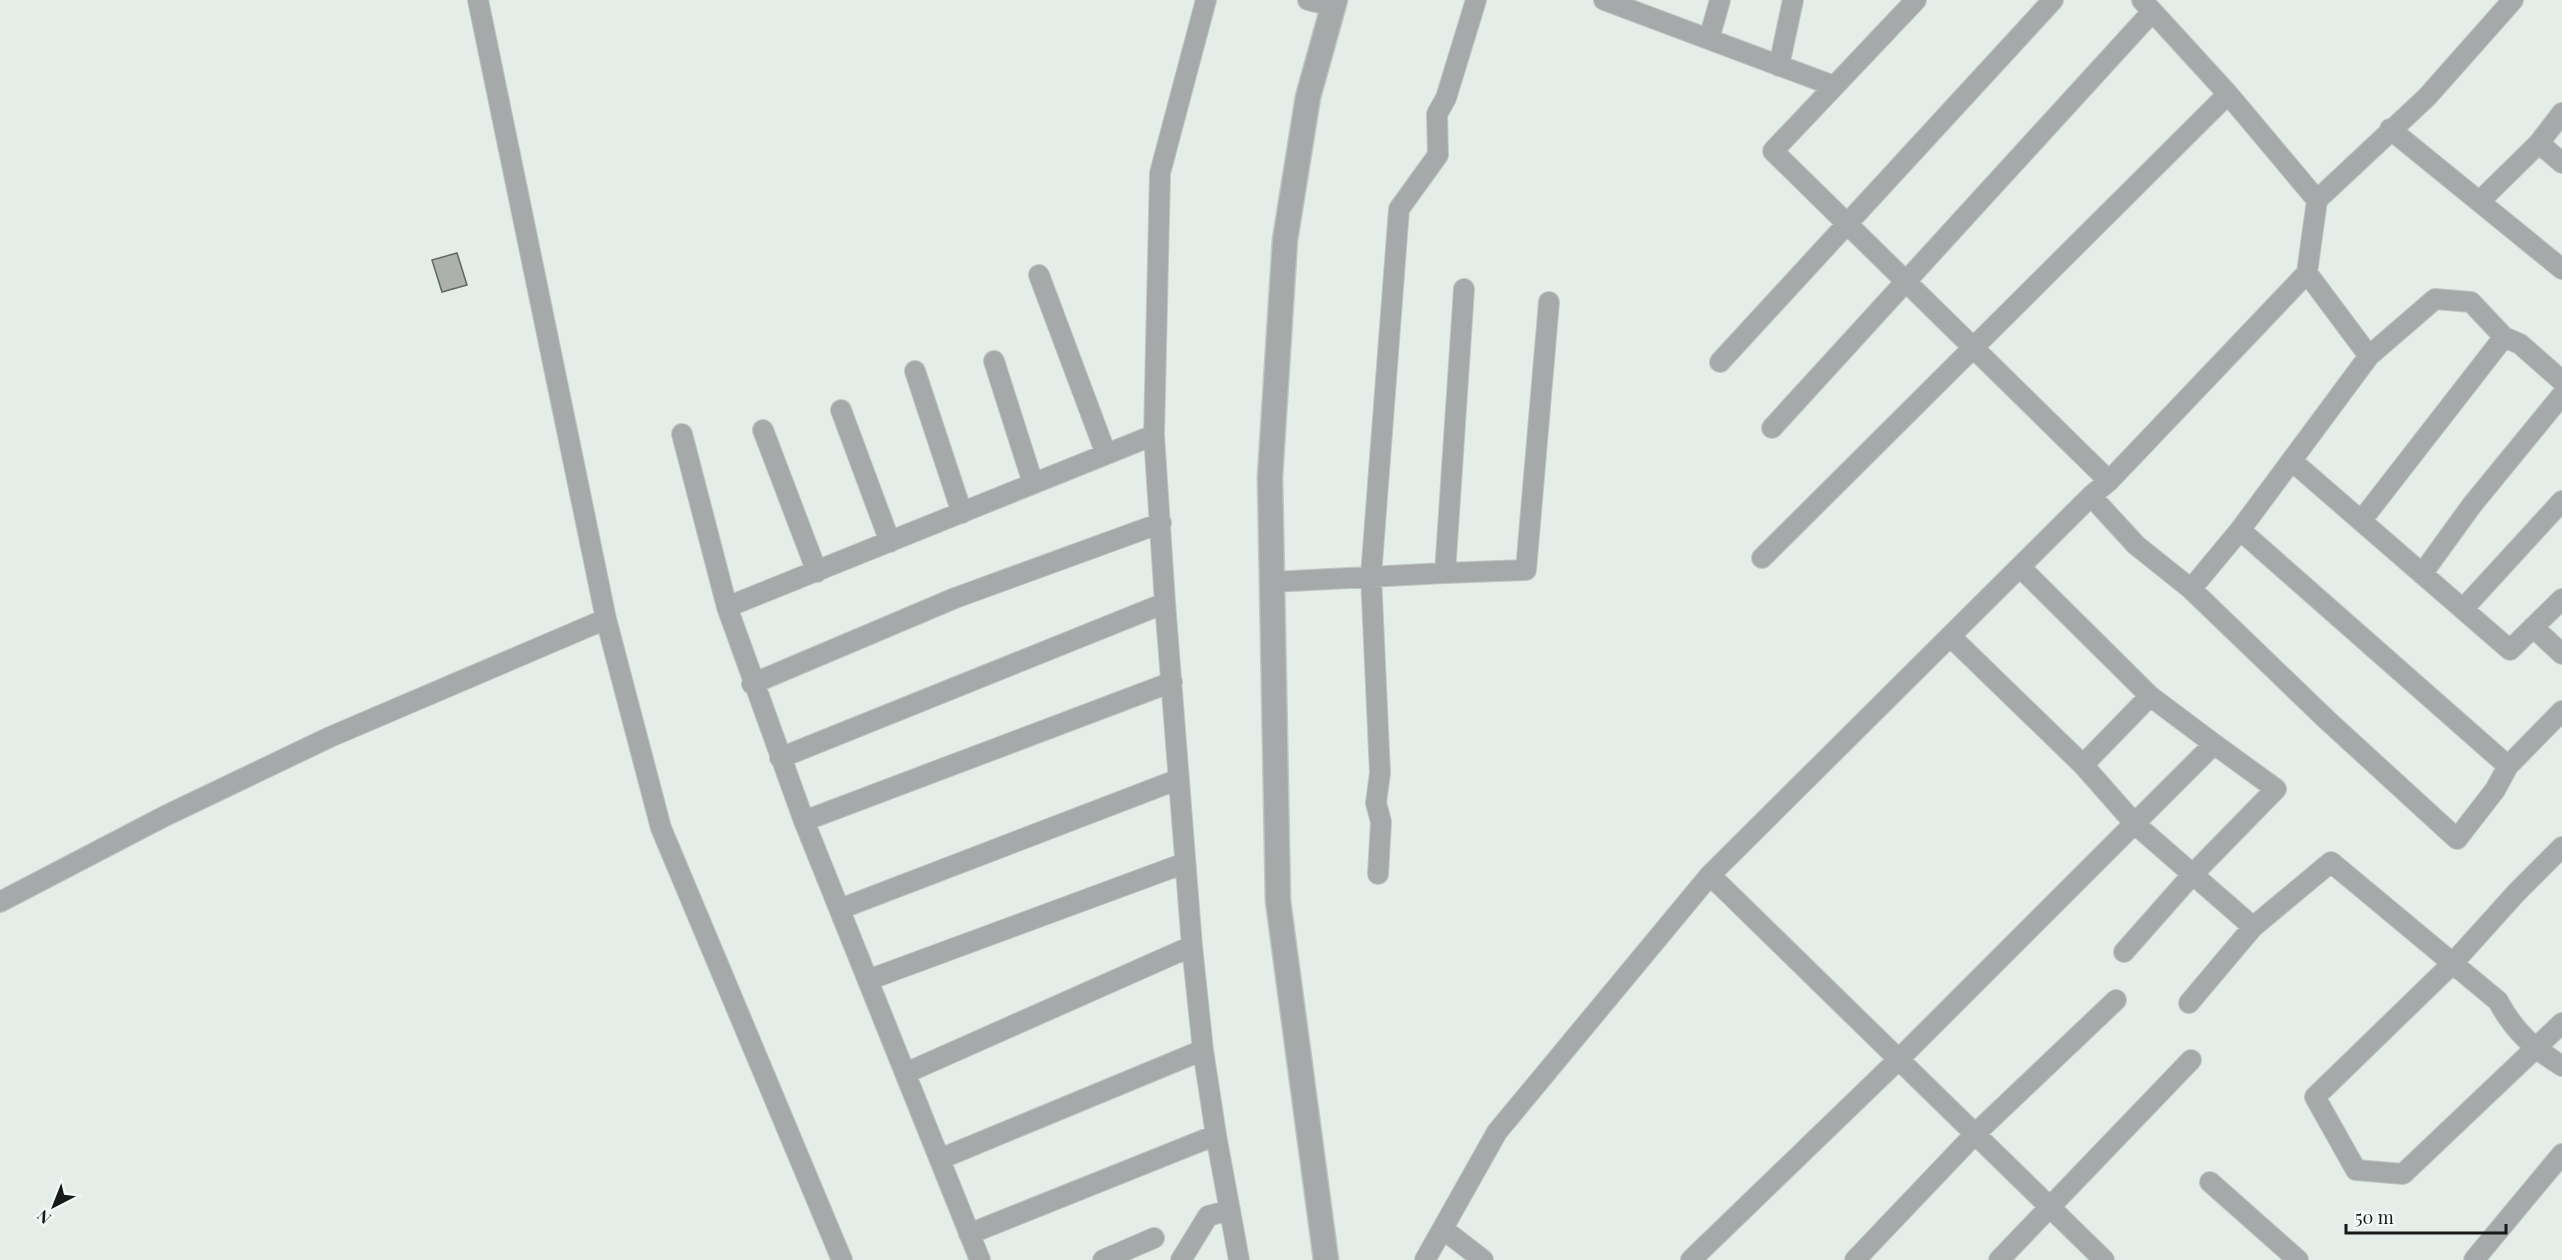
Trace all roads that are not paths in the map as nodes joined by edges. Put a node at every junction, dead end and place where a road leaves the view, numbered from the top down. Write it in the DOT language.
graph roads {
  1 [pos="478,0"];
  2 [pos="1206,0"];
  3 [pos="1308,0"];
  4 [pos="1476,0"];
  5 [pos="1604,0"];
  6 [pos="1720,0"];
  7 [pos="1793,0"];
  8 [pos="1916,0"];
  9 [pos="2053,0"];
  10 [pos="2512,0"];
  11 [pos="1334,3"];
  12 [pos="2147,6"];
  13 [pos="1709,39"];
  14 [pos="1779,66"];
  15 [pos="1834,86"];
  16 [pos="2228,94"];
  17 [pos="2562,113"];
  18 [pos="2390,129"];
  19 [pos="2539,142"];
  20 [pos="2562,163"];
  21 [pos="2317,200"];
  22 [pos="2480,201"];
  23 [pos="1847,224"];
  24 [pos="2562,269"];
  25 [pos="2307,273"];
  26 [pos="1039,275"];
  27 [pos="1906,282"];
  28 [pos="1464,289"];
  29 [pos="1549,302"];
  30 [pos="2504,337"];
  31 [pos="1973,348"];
  32 [pos="2369,356"];
  33 [pos="994,361"];
  34 [pos="1720,362"];
  35 [pos="915,371"];
  36 [pos="2562,381"];
  37 [pos="2562,395"];
  38 [pos="841,410"];
  39 [pos="1772,428"];
  40 [pos="763,430"];
  41 [pos="682,434"];
  42 [pos="1155,435"];
  43 [pos="1106,454"];
  44 [pos="2292,461"];
  45 [pos="2109,481"];
  46 [pos="1033,483"];
  47 [pos="2091,496"];
  48 [pos="2562,501"];
  49 [pos="962,513"];
  50 [pos="2361,521"];
  51 [pos="1161,522"];
  52 [pos="2240,530"];
  53 [pos="890,542"];
  54 [pos="1762,558"];
  55 [pos="2020,567"];
  56 [pos="817,572"];
  57 [pos="1445,573"];
  58 [pos="2422,574"];
  59 [pos="1371,576"];
  60 [pos="1272,582"];
  61 [pos="2191,589"];
  62 [pos="2562,599"];
  63 [pos="1165,603"];
  64 [pos="727,607"];
  65 [pos="2463,609"];
  66 [pos="606,619"];
  67 [pos="2534,627"];
  68 [pos="1950,636"];
  69 [pos="2562,654"];
  70 [pos="1172,682"];
  71 [pos="753,684"];
  72 [pos="2150,696"];
  73 [pos="2562,711"];
  74 [pos="2214,744"];
  75 [pos="780,758"];
  76 [pos="2083,765"];
  77 [pos="2508,766"];
  78 [pos="1179,779"];
  79 [pos="804,821"];
  80 [pos="2135,824"];
  81 [pos="2562,847"];
  82 [pos="1185,863"];
  83 [pos="1378,874"];
  84 [pos="1710,875"];
  85 [pos="2192,875"];
  86 [pos="0,902"];
  87 [pos="840,909"];
  88 [pos="2253,927"];
  89 [pos="1192,946"];
  90 [pos="2124,952"];
  91 [pos="2453,963"];
  92 [pos="868,980"];
  93 [pos="2116,1000"];
  94 [pos="2189,1003"];
  95 [pos="2562,1023"];
  96 [pos="1203,1050"];
  97 [pos="2536,1050"];
  98 [pos="1898,1060"];
  99 [pos="2192,1060"];
  100 [pos="2562,1066"];
  101 [pos="906,1073"];
  102 [pos="1975,1134"];
  103 [pos="1216,1135"];
  104 [pos="2562,1154"];
  105 [pos="940,1158"];
  106 [pos="2210,1182"];
  107 [pos="2051,1207"];
  108 [pos="1230,1210"];
  109 [pos="1443,1229"];
  110 [pos="969,1234"];
  111 [pos="1154,1238"];
  112 [pos="842,1260"];
  113 [pos="980,1260"];
  114 [pos="1103,1260"];
  115 [pos="1181,1260"];
  116 [pos="1239,1260"];
  117 [pos="1326,1260"];
  118 [pos="1425,1260"];
  119 [pos="1483,1260"];
  120 [pos="1691,1260"];
  121 [pos="1855,1260"];
  122 [pos="1999,1260"];
  123 [pos="2104,1260"];
  124 [pos="2298,1260"];
  125 [pos="2474,1260"];
  1 -- 66 [label="street"];
  2 -- 42 [label="street"];
  3 -- 11 [label="street"];
  4 -- 59 [label="street"];
  5 -- 13 [label="street"];
  6 -- 13 [label="street"];
  7 -- 14 [label="street"];
  8 -- 15 [label="street"];
  9 -- 23 [label="street"];
  10 -- 18 [label="street"];
  11 -- 60 [label="street"];
  12 -- 16 [label="street"];
  12 -- 27 [label="street"];
  13 -- 14 [label="street"];
  14 -- 15 [label="street"];
  15 -- 23 [label="street"];
  16 -- 21 [label="street"];
  16 -- 31 [label="street"];
  17 -- 19 [label="street"];
  18 -- 21 [label="street"];
  18 -- 22 [label="street"];
  19 -- 20 [label="street"];
  19 -- 22 [label="street"];
  21 -- 25 [label="street"];
  22 -- 24 [label="street"];
  23 -- 27 [label="street"];
  23 -- 34 [label="street"];
  25 -- 32 [label="street"];
  25 -- 45 [label="street"];
  26 -- 43 [label="street"];
  27 -- 31 [label="street"];
  27 -- 39 [label="street"];
  28 -- 57 [label="street"];
  29 -- 57 [label="street"];
  30 -- 32 [label="street"];
  30 -- 36 [label="street"];
  30 -- 50 [label="street"];
  31 -- 45 [label="street"];
  31 -- 54 [label="street"];
  32 -- 44 [label="street"];
  33 -- 46 [label="street"];
  35 -- 49 [label="street"];
  37 -- 58 [label="street"];
  38 -- 53 [label="street"];
  40 -- 56 [label="street"];
  41 -- 64 [label="street"];
  42 -- 43 [label="street"];
  42 -- 51 [label="street"];
  43 -- 46 [label="street"];
  44 -- 50 [label="street"];
  44 -- 52 [label="street"];
  45 -- 47 [label="street"];
  46 -- 49 [label="street"];
  47 -- 55 [label="street"];
  47 -- 61 [label="street"];
  48 -- 65 [label="street"];
  49 -- 53 [label="street"];
  50 -- 58 [label="street"];
  51 -- 63 [label="street"];
  51 -- 71 [label="street"];
  52 -- 61 [label="street"];
  52 -- 77 [label="street"];
  53 -- 56 [label="street"];
  55 -- 68 [label="street"];
  55 -- 72 [label="street"];
  56 -- 64 [label="street"];
  57 -- 59 [label="street"];
  58 -- 65 [label="street"];
  59 -- 60 [label="street"];
  59 -- 83 [label="street"];
  60 -- 117 [label="street"];
  61 -- 77 [label="street"];
  62 -- 67 [label="street"];
  63 -- 70 [label="street"];
  63 -- 75 [label="street"];
  64 -- 71 [label="street"];
  65 -- 67 [label="street"];
  66 -- 86 [label="street"];
  66 -- 112 [label="street"];
  67 -- 69 [label="street"];
  68 -- 76 [label="street"];
  68 -- 84 [label="street"];
  70 -- 78 [label="street"];
  70 -- 79 [label="street"];
  71 -- 75 [label="street"];
  72 -- 74 [label="street"];
  72 -- 76 [label="street"];
  73 -- 77 [label="street"];
  74 -- 80 [label="street"];
  74 -- 85 [label="street"];
  75 -- 79 [label="street"];
  76 -- 80 [label="street"];
  78 -- 82 [label="street"];
  78 -- 87 [label="street"];
  79 -- 87 [label="street"];
  80 -- 85 [label="street"];
  80 -- 98 [label="street"];
  81 -- 91 [label="street"];
  82 -- 89 [label="street"];
  82 -- 92 [label="street"];
  84 -- 98 [label="street"];
  84 -- 109 [label="street"];
  85 -- 88 [label="street"];
  85 -- 90 [label="street"];
  87 -- 92 [label="street"];
  88 -- 91 [label="street"];
  88 -- 94 [label="street"];
  89 -- 96 [label="street"];
  89 -- 101 [label="street"];
  91 -- 97 [label="street"];
  91 -- 97 [label="street"];
  92 -- 101 [label="street"];
  93 -- 102 [label="street"];
  95 -- 97 [label="street"];
  96 -- 103 [label="street"];
  96 -- 105 [label="street"];
  97 -- 100 [label="street"];
  98 -- 102 [label="street"];
  98 -- 120 [label="street"];
  99 -- 107 [label="street"];
  101 -- 105 [label="street"];
  102 -- 107 [label="street"];
  102 -- 121 [label="street"];
  103 -- 108 [label="street"];
  103 -- 110 [label="street"];
  104 -- 125 [label="street"];
  105 -- 110 [label="street"];
  106 -- 124 [label="street"];
  107 -- 122 [label="street"];
  107 -- 123 [label="street"];
  108 -- 115 [label="street"];
  108 -- 116 [label="street"];
  109 -- 118 [label="street"];
  109 -- 119 [label="street"];
  110 -- 113 [label="street"];
  111 -- 114 [label="street"];
}
